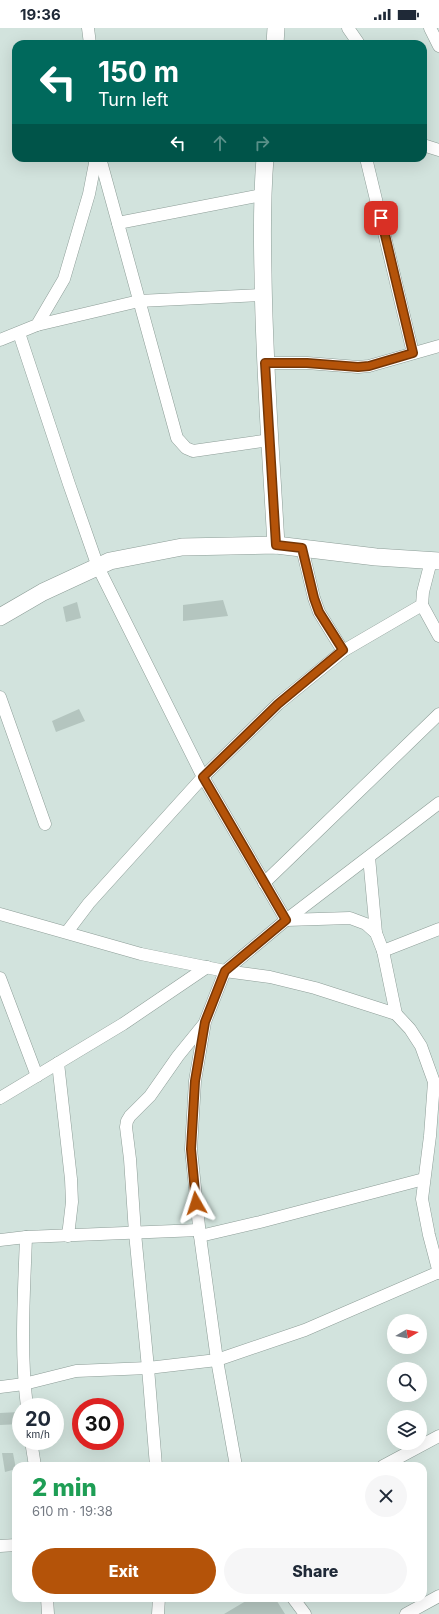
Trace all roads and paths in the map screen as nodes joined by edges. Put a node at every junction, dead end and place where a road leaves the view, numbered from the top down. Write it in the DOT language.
graph roads {
  1 [pos="88,28"];
  2 [pos="276,28"];
  3 [pos="348,28"];
  4 [pos="430,28"];
  5 [pos="90,40"];
  6 [pos="275,40"];
  7 [pos="356,40"];
  8 [pos="439,46"];
  9 [pos="427,146"];
  10 [pos="439,150"];
  11 [pos="95,162"];
  12 [pos="101,162"];
  13 [pos="265,162"];
  14 [pos="367,162"];
  15 [pos="262,195"];
  16 [pos="118,223"];
  17 [pos="263,295"];
  18 [pos="139,301"];
  19 [pos="37,325"];
  20 [pos="19,333"];
  21 [pos="0,340"];
  22 [pos="439,346"];
  23 [pos="413,353"];
  24 [pos="265,363"];
  25 [pos="270,440"];
  26 [pos="276,545"];
  27 [pos="302,548"];
  28 [pos="435,561"];
  29 [pos="98,567"];
  30 [pos="422,605"];
  31 [pos="0,617"];
  32 [pos="439,636"];
  33 [pos="343,650"];
  34 [pos="0,697"];
  35 [pos="439,714"];
  36 [pos="203,777"];
  37 [pos="439,802"];
  38 [pos="45,824"];
  39 [pos="369,856"];
  40 [pos="264,883"];
  41 [pos="0,914"];
  42 [pos="286,920"];
  43 [pos="439,929"];
  44 [pos="67,932"];
  45 [pos="376,933"];
  46 [pos="383,951"];
  47 [pos="207,967"];
  48 [pos="225,971"];
  49 [pos="0,978"];
  50 [pos="396,1014"];
  51 [pos="205,1022"];
  52 [pos="58,1063"];
  53 [pos="36,1076"];
  54 [pos="436,1083"];
  55 [pos="0,1098"];
  56 [pos="424,1179"];
  57 [pos="135,1233"];
  58 [pos="199,1233"];
  59 [pos="68,1236"];
  60 [pos="26,1237"];
  61 [pos="0,1240"];
  62 [pos="439,1272"];
  63 [pos="217,1360"];
  64 [pos="148,1368"];
  65 [pos="24,1384"];
  66 [pos="0,1387"];
  67 [pos="26,1398"];
  68 [pos="439,1436"];
  69 [pos="33,1450"];
  70 [pos="35,1462"];
  71 [pos="156,1462"];
  72 [pos="235,1462"];
  73 [pos="390,1462"];
  74 [pos="12,1545"];
  75 [pos="0,1546"];
  76 [pos="439,1596"];
  77 [pos="47,1602"];
  78 [pos="159,1602"];
  79 [pos="296,1602"];
  80 [pos="48,1614"];
  81 [pos="158,1614"];
  82 [pos="305,1614"];
  83 [pos="406,1614"];
  1 -- 5 [label="street"];
  2 -- 6 [label="main road"];
  3 -- 7 [label="street"];
  4 -- 8 [label="street"];
  9 -- 10 [label="street"];
  11 -- 19 [label="street"];
  12 -- 16 [label="street"];
  13 -- 15 [label="main road"];
  14 -- 23 [label="street"];
  15 -- 16 [label="street"];
  15 -- 17 [label="main road"];
  16 -- 18 [label="street"];
  17 -- 18 [label="street"];
  17 -- 24 [label="main road"];
  18 -- 19 [label="street"];
  18 -- 25 [label="street"];
  19 -- 20 [label="street"];
  20 -- 21 [label="street"];
  20 -- 29 [label="street"];
  22 -- 23 [label="street"];
  23 -- 24 [label="street"];
  24 -- 25 [label="main road"];
  25 -- 26 [label="main road"];
  26 -- 27 [label="main road"];
  26 -- 29 [label="main road"];
  27 -- 28 [label="main road"];
  27 -- 33 [label="street"];
  28 -- 30 [label="street"];
  29 -- 31 [label="main road"];
  29 -- 36 [label="street"];
  30 -- 32 [label="street"];
  30 -- 33 [label="street"];
  33 -- 36 [label="street"];
  34 -- 38 [label="street"];
  35 -- 40 [label="street"];
  36 -- 40 [label="street"];
  36 -- 44 [label="street"];
  37 -- 39 [label="street"];
  39 -- 42 [label="street"];
  39 -- 45 [label="street"];
  40 -- 42 [label="street"];
  41 -- 44 [label="street"];
  42 -- 45 [label="street"];
  42 -- 48 [label="street"];
  43 -- 46 [label="street"];
  44 -- 47 [label="street"];
  45 -- 46 [label="street"];
  46 -- 50 [label="street"];
  47 -- 48 [label="street"];
  47 -- 52 [label="street"];
  48 -- 50 [label="street"];
  48 -- 51 [label="street"];
  49 -- 53 [label="street"];
  50 -- 54 [label="street"];
  51 -- 57 [label="street"];
  51 -- 58 [label="street"];
  52 -- 53 [label="street"];
  52 -- 59 [label="street"];
  53 -- 55 [label="street"];
  54 -- 56 [label="street"];
  56 -- 58 [label="street"];
  56 -- 62 [label="street"];
  57 -- 58 [label="street"];
  57 -- 59 [label="street"];
  57 -- 64 [label="street"];
  58 -- 63 [label="street"];
  59 -- 60 [label="street"];
  60 -- 61 [label="street"];
  60 -- 65 [label="street"];
  62 -- 63 [label="street"];
  63 -- 64 [label="street"];
  63 -- 72 [label="street"];
  64 -- 65 [label="street"];
  64 -- 71 [label="street"];
  65 -- 66 [label="street"];
  65 -- 67 [label="street"];
  68 -- 73 [label="street"];
  69 -- 70 [label="street"];
  74 -- 75 [label="street"];
  76 -- 83 [label="street"];
  77 -- 80 [label="street"];
  78 -- 81 [label="street"];
  79 -- 82 [label="street"];
}
